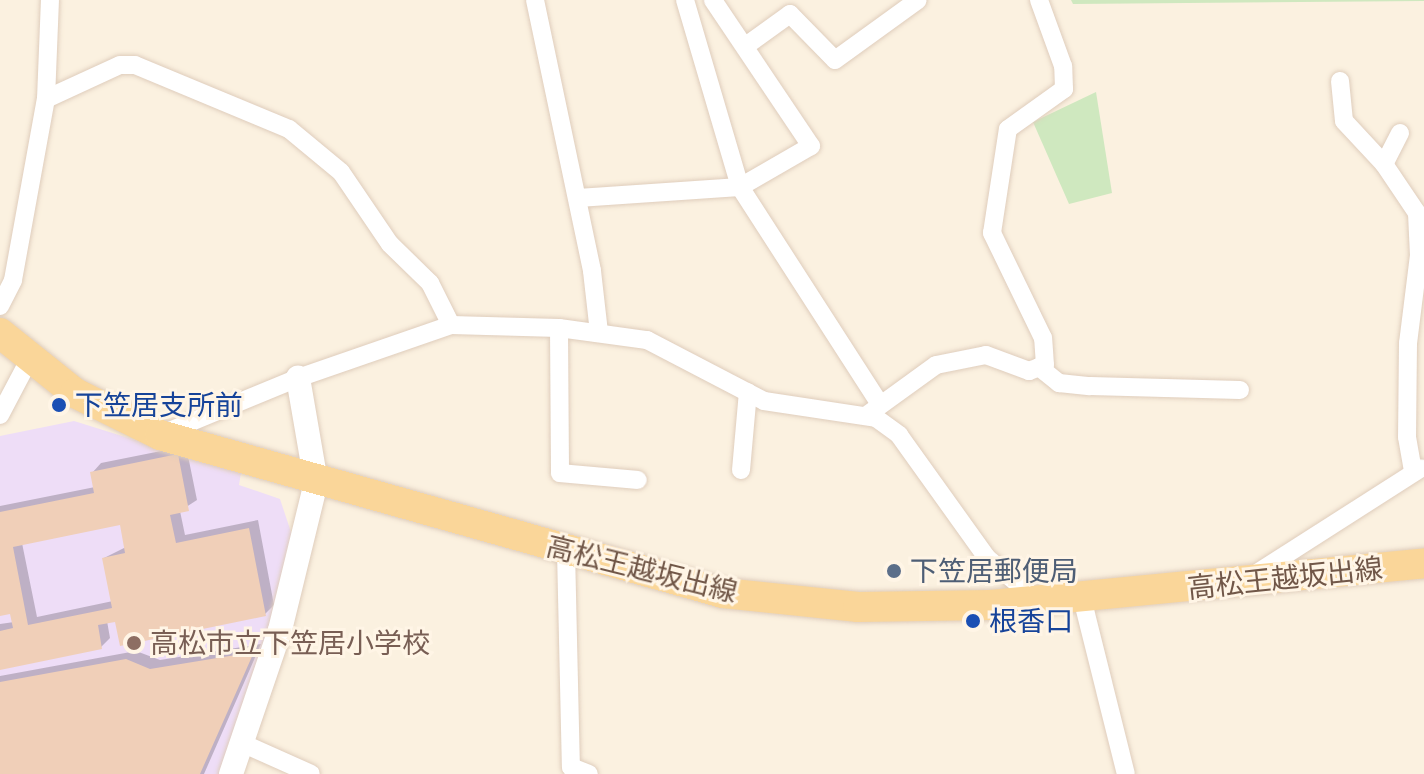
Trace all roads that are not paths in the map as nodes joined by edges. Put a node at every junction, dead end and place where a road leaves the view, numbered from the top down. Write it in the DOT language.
graph roads {
  1 [pos="50,0"];
  2 [pos="535,0"];
  3 [pos="685,0"];
  4 [pos="713,0"];
  5 [pos="918,0"];
  6 [pos="1039,0"];
  7 [pos="747,45"];
  8 [pos="1340,81"];
  9 [pos="46,99"];
  10 [pos="1400,133"];
  11 [pos="1384,164"];
  12 [pos="740,187"];
  13 [pos="578,198"];
  14 [pos="0,306"];
  15 [pos="451,325"];
  16 [pos="559,328"];
  17 [pos="599,332"];
  18 [pos="0,333"];
  19 [pos="29,360"];
  20 [pos="1039,367"];
  21 [pos="298,378"];
  22 [pos="1240,390"];
  23 [pos="748,392"];
  24 [pos="874,410"];
  25 [pos="0,415"];
  26 [pos="160,435"];
  27 [pos="1418,469"];
  28 [pos="741,470"];
  29 [pos="638,480"];
  30 [pos="316,482"];
  31 [pos="566,551"];
  32 [pos="1424,563"];
  33 [pos="1242,583"];
  34 [pos="1082,598"];
  35 [pos="1040,602"];
  36 [pos="244,744"];
  37 [pos="231,774"];
  38 [pos="311,774"];
  39 [pos="589,774"];
  40 [pos="1126,774"];
  1 -- 9 [label="street"];
  2 -- 13 [label="street"];
  3 -- 12 [label="street"];
  4 -- 7 [label="street"];
  5 -- 7 [label="street"];
  6 -- 20 [label="street"];
  7 -- 12 [label="street"];
  8 -- 11 [label="street"];
  9 -- 14 [label="street"];
  9 -- 15 [label="street"];
  10 -- 11 [label="street"];
  11 -- 27 [label="street"];
  12 -- 13 [label="street"];
  12 -- 24 [label="street"];
  13 -- 17 [label="street"];
  15 -- 16 [label="street"];
  15 -- 21 [label="street"];
  16 -- 17 [label="street"];
  16 -- 29 [label="street"];
  17 -- 23 [label="street"];
  18 -- 19 [label="main road, 高松王越坂出線"];
  19 -- 25 [label="street"];
  19 -- 26 [label="main road, 高松王越坂出線"];
  20 -- 22 [label="street"];
  20 -- 24 [label="street"];
  21 -- 26 [label="street"];
  21 -- 30 [label="street"];
  23 -- 24 [label="street"];
  23 -- 28 [label="street"];
  24 -- 35 [label="street"];
  26 -- 30 [label="main road, 高松王越坂出線"];
  27 -- 33 [label="street"];
  30 -- 31 [label="main road, 高松王越坂出線"];
  30 -- 36 [label="street"];
  31 -- 35 [label="main road, 高松王越坂出線"];
  31 -- 39 [label="street"];
  32 -- 33 [label="main road, 高松王越坂出線"];
  33 -- 34 [label="main road, 高松王越坂出線"];
  34 -- 35 [label="main road, 高松王越坂出線"];
  34 -- 40 [label="street"];
  36 -- 37 [label="street"];
  36 -- 38 [label="street"];
}
